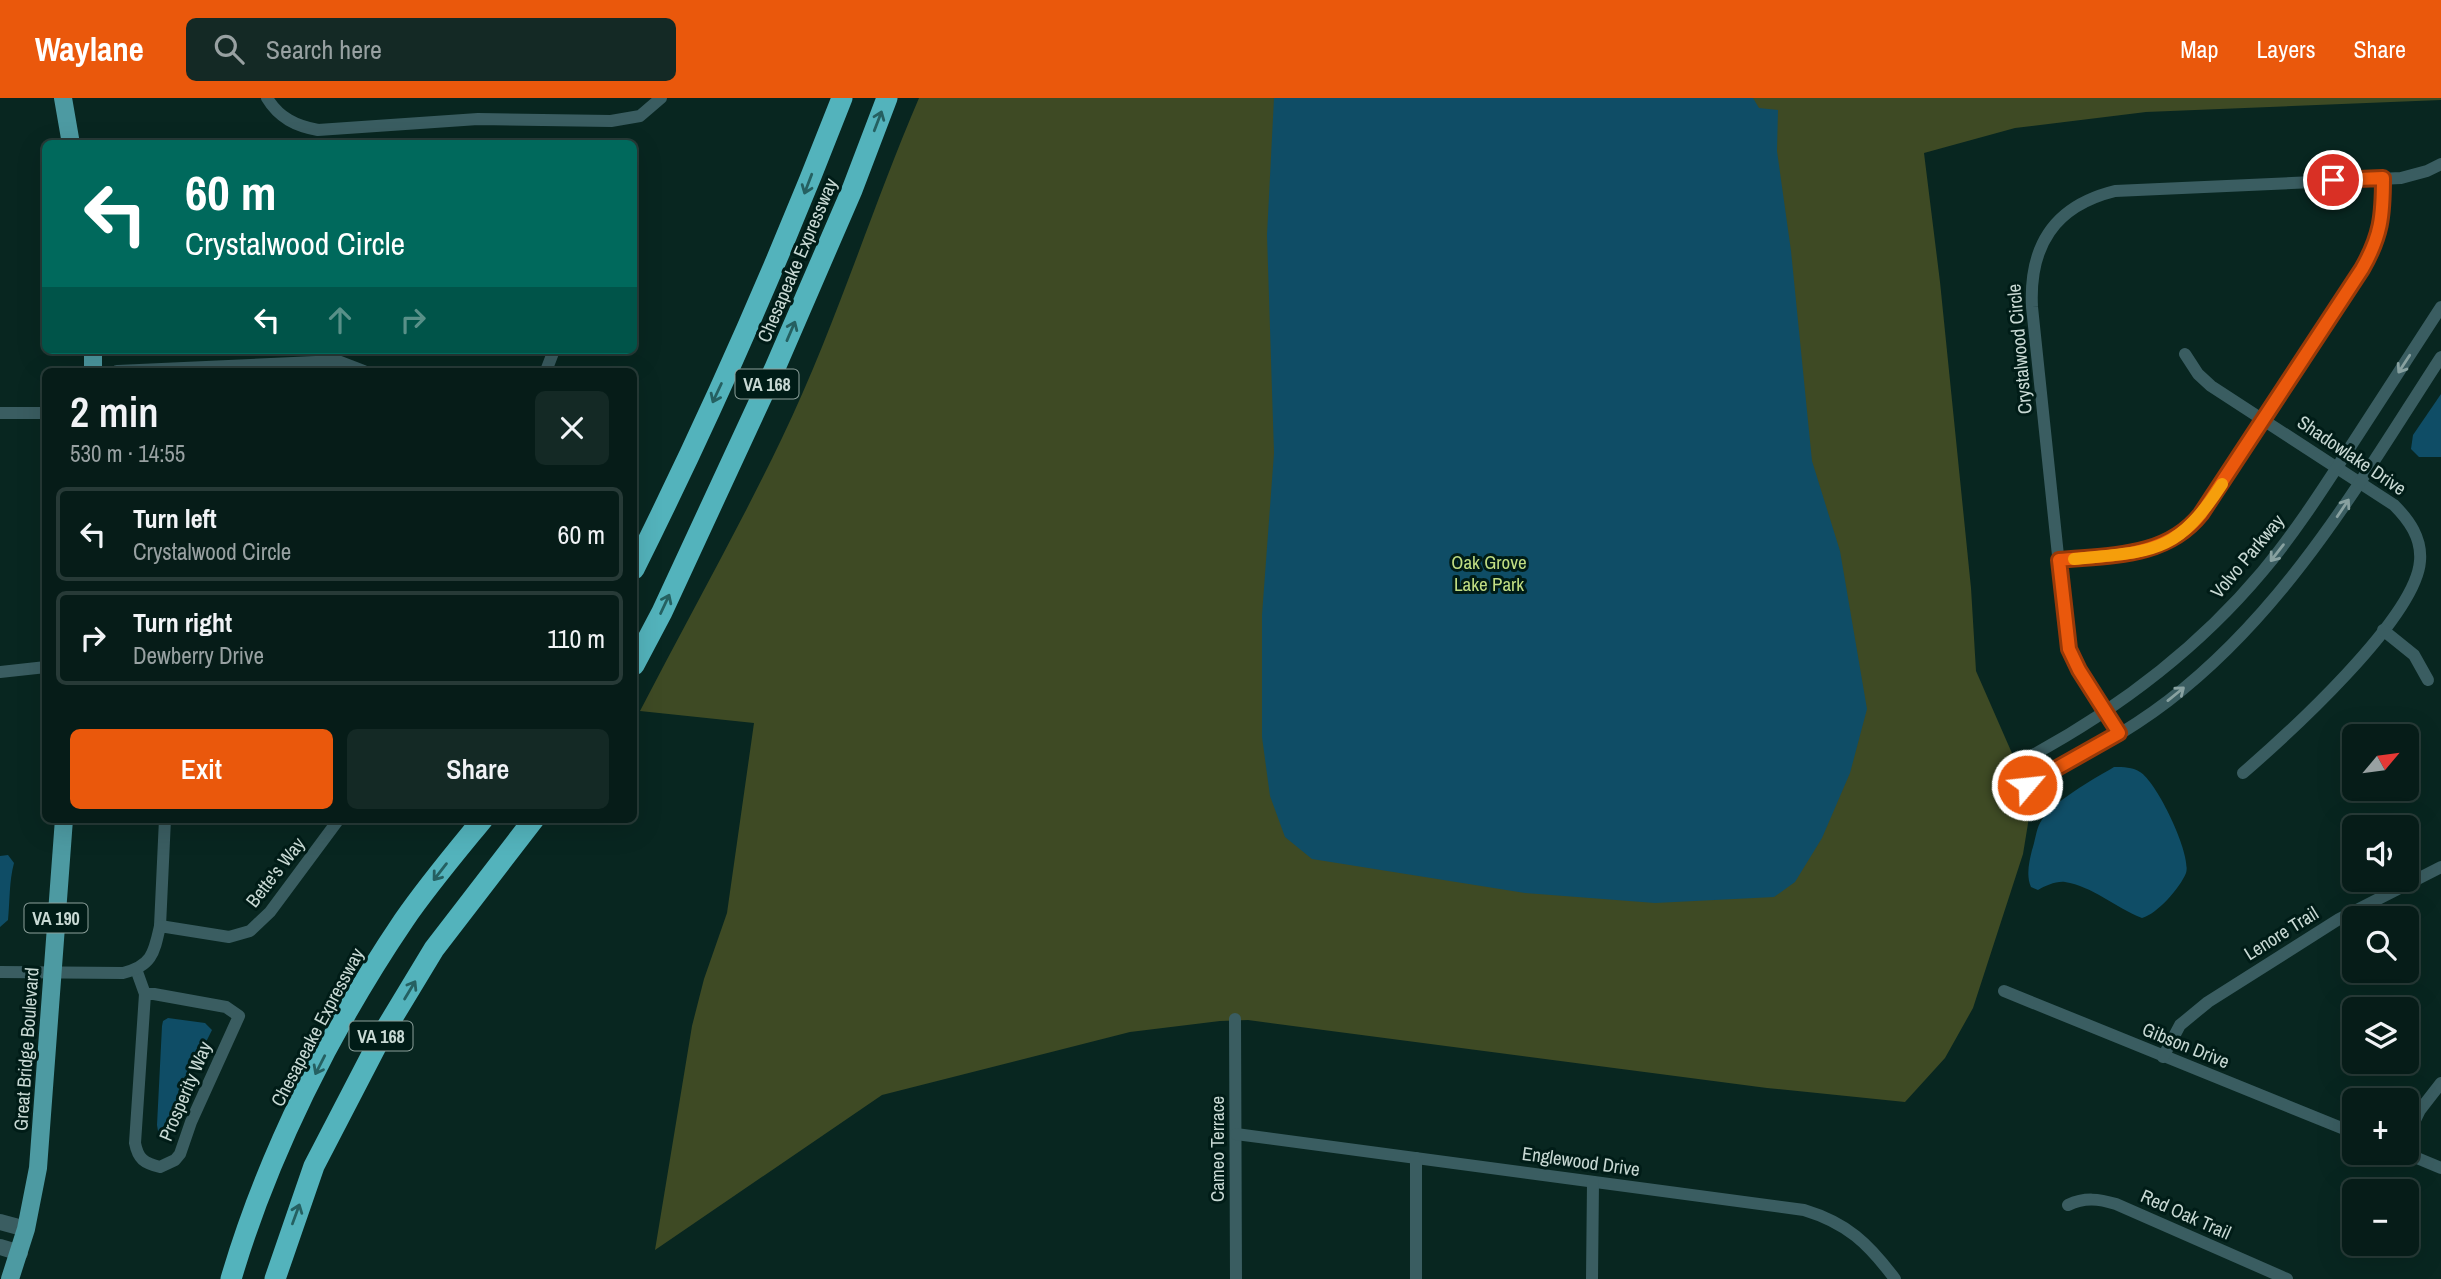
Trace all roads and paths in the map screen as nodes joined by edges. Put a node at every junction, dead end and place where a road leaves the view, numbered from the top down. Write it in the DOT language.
graph roads {
  1 [pos="63,98"];
  2 [pos="267,98"];
  3 [pos="661,98"];
  4 [pos="842,98"];
  5 [pos="887,98"];
  6 [pos="70,140"];
  7 [pos="2441,164"];
  8 [pos="2383,178"];
  9 [pos="2441,307"];
  10 [pos="2185,354"];
  11 [pos="339,356"];
  12 [pos="2441,357"];
  13 [pos="161,368"];
  14 [pos="359,368"];
  15 [pos="0,413"];
  16 [pos="42,413"];
  17 [pos="2263,419"];
  18 [pos="2336,468"];
  19 [pos="2360,482"];
  20 [pos="2059,560"];
  21 [pos="637,563"];
  22 [pos="2383,630"];
  23 [pos="637,659"];
  24 [pos="42,667"];
  25 [pos="0,672"];
  26 [pos="2428,680"];
  27 [pos="2106,712"];
  28 [pos="2119,733"];
  29 [pos="2016,764"];
  30 [pos="2243,773"];
  31 [pos="2027,785"];
  32 [pos="64,823"];
  33 [pos="165,823"];
  34 [pos="336,823"];
  35 [pos="480,823"];
  36 [pos="531,823"];
  37 [pos="2441,867"];
  38 [pos="160,926"];
  39 [pos="136,969"];
  40 [pos="0,972"];
  41 [pos="52,972"];
  42 [pos="2004,991"];
  43 [pos="145,994"];
  44 [pos="1235,1019"];
  45 [pos="2163,1057"];
  46 [pos="2441,1083"];
  47 [pos="2419,1112"];
  48 [pos="2342,1128"];
  49 [pos="1236,1134"];
  50 [pos="1416,1158"];
  51 [pos="2419,1159"];
  52 [pos="2441,1168"];
  53 [pos="1592,1182"];
  54 [pos="2068,1205"];
  55 [pos="0,1222"];
  56 [pos="26,1229"];
  57 [pos="0,1247"];
  58 [pos="20,1253"];
  59 [pos="10,1279"];
  60 [pos="231,1279"];
  61 [pos="275,1279"];
  62 [pos="1236,1279"];
  63 [pos="1416,1279"];
  64 [pos="1592,1279"];
  65 [pos="1895,1279"];
  66 [pos="2287,1279"];
  1 -- 6 [label="main road"];
  2 -- 3 [label="street"];
  4 -- 21 [label="highway, Chesapeake Expressway / VA 168, one-way"];
  23 -- 5 [label="highway, Chesapeake Expressway / VA 168, one-way"];
  7 -- 8 [label="street, Crystalwood Circle"];
  8 -- 17 [label="street"];
  8 -- 20 [label="street, Crystalwood Circle"];
  9 -- 18 [label="street, Volvo Parkway, one-way"];
  10 -- 17 [label="street, Shadowlake Drive"];
  11 -- 13 [label="street"];
  11 -- 14 [label="street"];
  12 -- 19 [label="street"];
  15 -- 16 [label="street"];
  17 -- 18 [label="street, Shadowlake Drive"];
  17 -- 20 [label="street"];
  18 -- 19 [label="street, Shadowlake Drive"];
  18 -- 27 [label="street, Volvo Parkway, one-way"];
  19 -- 22 [label="street, Shadowlake Drive"];
  28 -- 19 [label="street, one-way"];
  20 -- 27 [label="street, Crystalwood Circle"];
  22 -- 26 [label="street"];
  22 -- 30 [label="street, Shadowlake Drive"];
  24 -- 25 [label="street"];
  27 -- 28 [label="street, Crystalwood Circle"];
  27 -- 29 [label="street, Volvo Parkway"];
  28 -- 31 [label="street"];
  32 -- 41 [label="main road, Great Bridge Boulevard / VA 190"];
  33 -- 38 [label="street"];
  34 -- 38 [label="street, Bette's Way"];
  35 -- 60 [label="highway, Chesapeake Expressway / VA 168, one-way"];
  61 -- 36 [label="highway, VA 168, one-way"];
  37 -- 45 [label="street, Lenore Trail"];
  38 -- 39 [label="street"];
  39 -- 41 [label="street"];
  39 -- 43 [label="street, Prosperity Way"];
  40 -- 41 [label="street"];
  41 -- 56 [label="main road, Great Bridge Boulevard / VA 190"];
  42 -- 45 [label="street, Gibson Drive"];
  43 -- 43 [label="street, Prosperity Way"];
  44 -- 49 [label="street, Cameo Terrace"];
  45 -- 48 [label="street, Gibson Drive"];
  46 -- 47 [label="street"];
  49 -- 50 [label="street, Englewood Drive"];
  49 -- 62 [label="street, Cameo Terrace"];
  50 -- 53 [label="street, Englewood Drive"];
  50 -- 63 [label="street"];
  51 -- 52 [label="street"];
  53 -- 64 [label="street"];
  53 -- 65 [label="street, Englewood Drive"];
  54 -- 66 [label="street, Red Oak Trail"];
  55 -- 56 [label="street"];
  56 -- 58 [label="main road, Great Bridge Boulevard / VA 190"];
  57 -- 58 [label="street"];
  58 -- 59 [label="main road, Great Bridge Boulevard / VA 190"];
}
